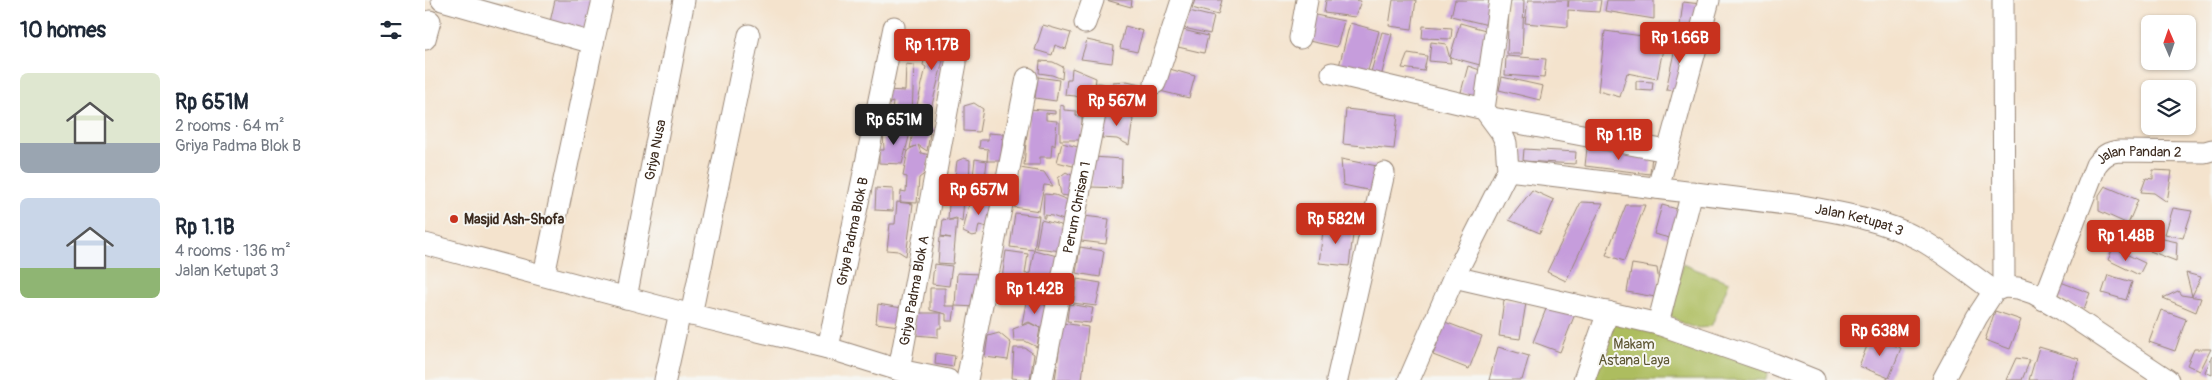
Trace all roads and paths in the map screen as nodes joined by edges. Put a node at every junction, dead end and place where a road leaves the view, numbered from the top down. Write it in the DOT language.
graph roads {
  1 [pos="442,0"];
  2 [pos="603,0"];
  3 [pos="684,0"];
  4 [pos="1093,0"];
  5 [pos="1181,0"];
  6 [pos="1307,0"];
  7 [pos="1500,0"];
  8 [pos="1709,0"];
  9 [pos="2003,0"];
  10 [pos="1085,22"];
  11 [pos="894,27"];
  12 [pos="749,35"];
  13 [pos="1300,38"];
  14 [pos="593,43"];
  15 [pos="957,63"];
  16 [pos="1332,73"];
  17 [pos="1027,78"];
  18 [pos="1155,83"];
  19 [pos="1099,94"];
  20 [pos="1488,114"];
  21 [pos="2212,150"];
  22 [pos="1667,152"];
  23 [pos="1508,170"];
  24 [pos="1384,173"];
  25 [pos="1658,188"];
  26 [pos="1692,192"];
  27 [pos="425,244"];
  28 [pos="545,275"];
  29 [pos="1454,277"];
  30 [pos="1999,289"];
  31 [pos="626,298"];
  32 [pos="2044,300"];
  33 [pos="1607,312"];
  34 [pos="685,313"];
  35 [pos="1658,324"];
  36 [pos="828,348"];
  37 [pos="899,370"];
  38 [pos="1771,372"];
  39 [pos="665,380"];
  40 [pos="948,380"];
  41 [pos="967,380"];
  42 [pos="1042,380"];
  43 [pos="1337,380"];
  44 [pos="1409,380"];
  45 [pos="1584,380"];
  46 [pos="1813,380"];
  47 [pos="1943,380"];
  48 [pos="2168,380"];
  1 -- 14 [label="street"];
  2 -- 14 [label="street"];
  3 -- 31 [label="street, Griya Nusa"];
  4 -- 10 [label="street"];
  5 -- 18 [label="street"];
  6 -- 13 [label="street"];
  7 -- 20 [label="street"];
  8 -- 22 [label="street"];
  9 -- 30 [label="street"];
  11 -- 36 [label="street, Griya Padma Blok B"];
  12 -- 34 [label="street"];
  14 -- 28 [label="street"];
  15 -- 37 [label="street, Griya Padma Blok A"];
  16 -- 20 [label="street"];
  17 -- 41 [label="street"];
  19 -- 42 [label="street, Perum Chrisan 1"];
  20 -- 22 [label="street"];
  20 -- 23 [label="street"];
  21 -- 32 [label="street, Jalan Pandan 2"];
  22 -- 25 [label="street"];
  23 -- 25 [label="street, Jalan Ketupat 3"];
  23 -- 29 [label="street"];
  24 -- 43 [label="street"];
  25 -- 26 [label="street, Jalan Ketupat 3"];
  26 -- 30 [label="street, Jalan Ketupat 3"];
  26 -- 35 [label="street"];
  27 -- 28 [label="street"];
  28 -- 31 [label="street"];
  29 -- 33 [label="street"];
  29 -- 44 [label="street"];
  30 -- 32 [label="street, Jalan Ketupat 3"];
  30 -- 47 [label="street"];
  31 -- 34 [label="street"];
  32 -- 48 [label="street, Jalan Ketupat 3"];
  33 -- 35 [label="street"];
  33 -- 45 [label="street"];
  34 -- 36 [label="street"];
  34 -- 39 [label="street"];
  35 -- 38 [label="street"];
  36 -- 37 [label="street"];
  37 -- 40 [label="street"];
  38 -- 46 [label="street"];
}
